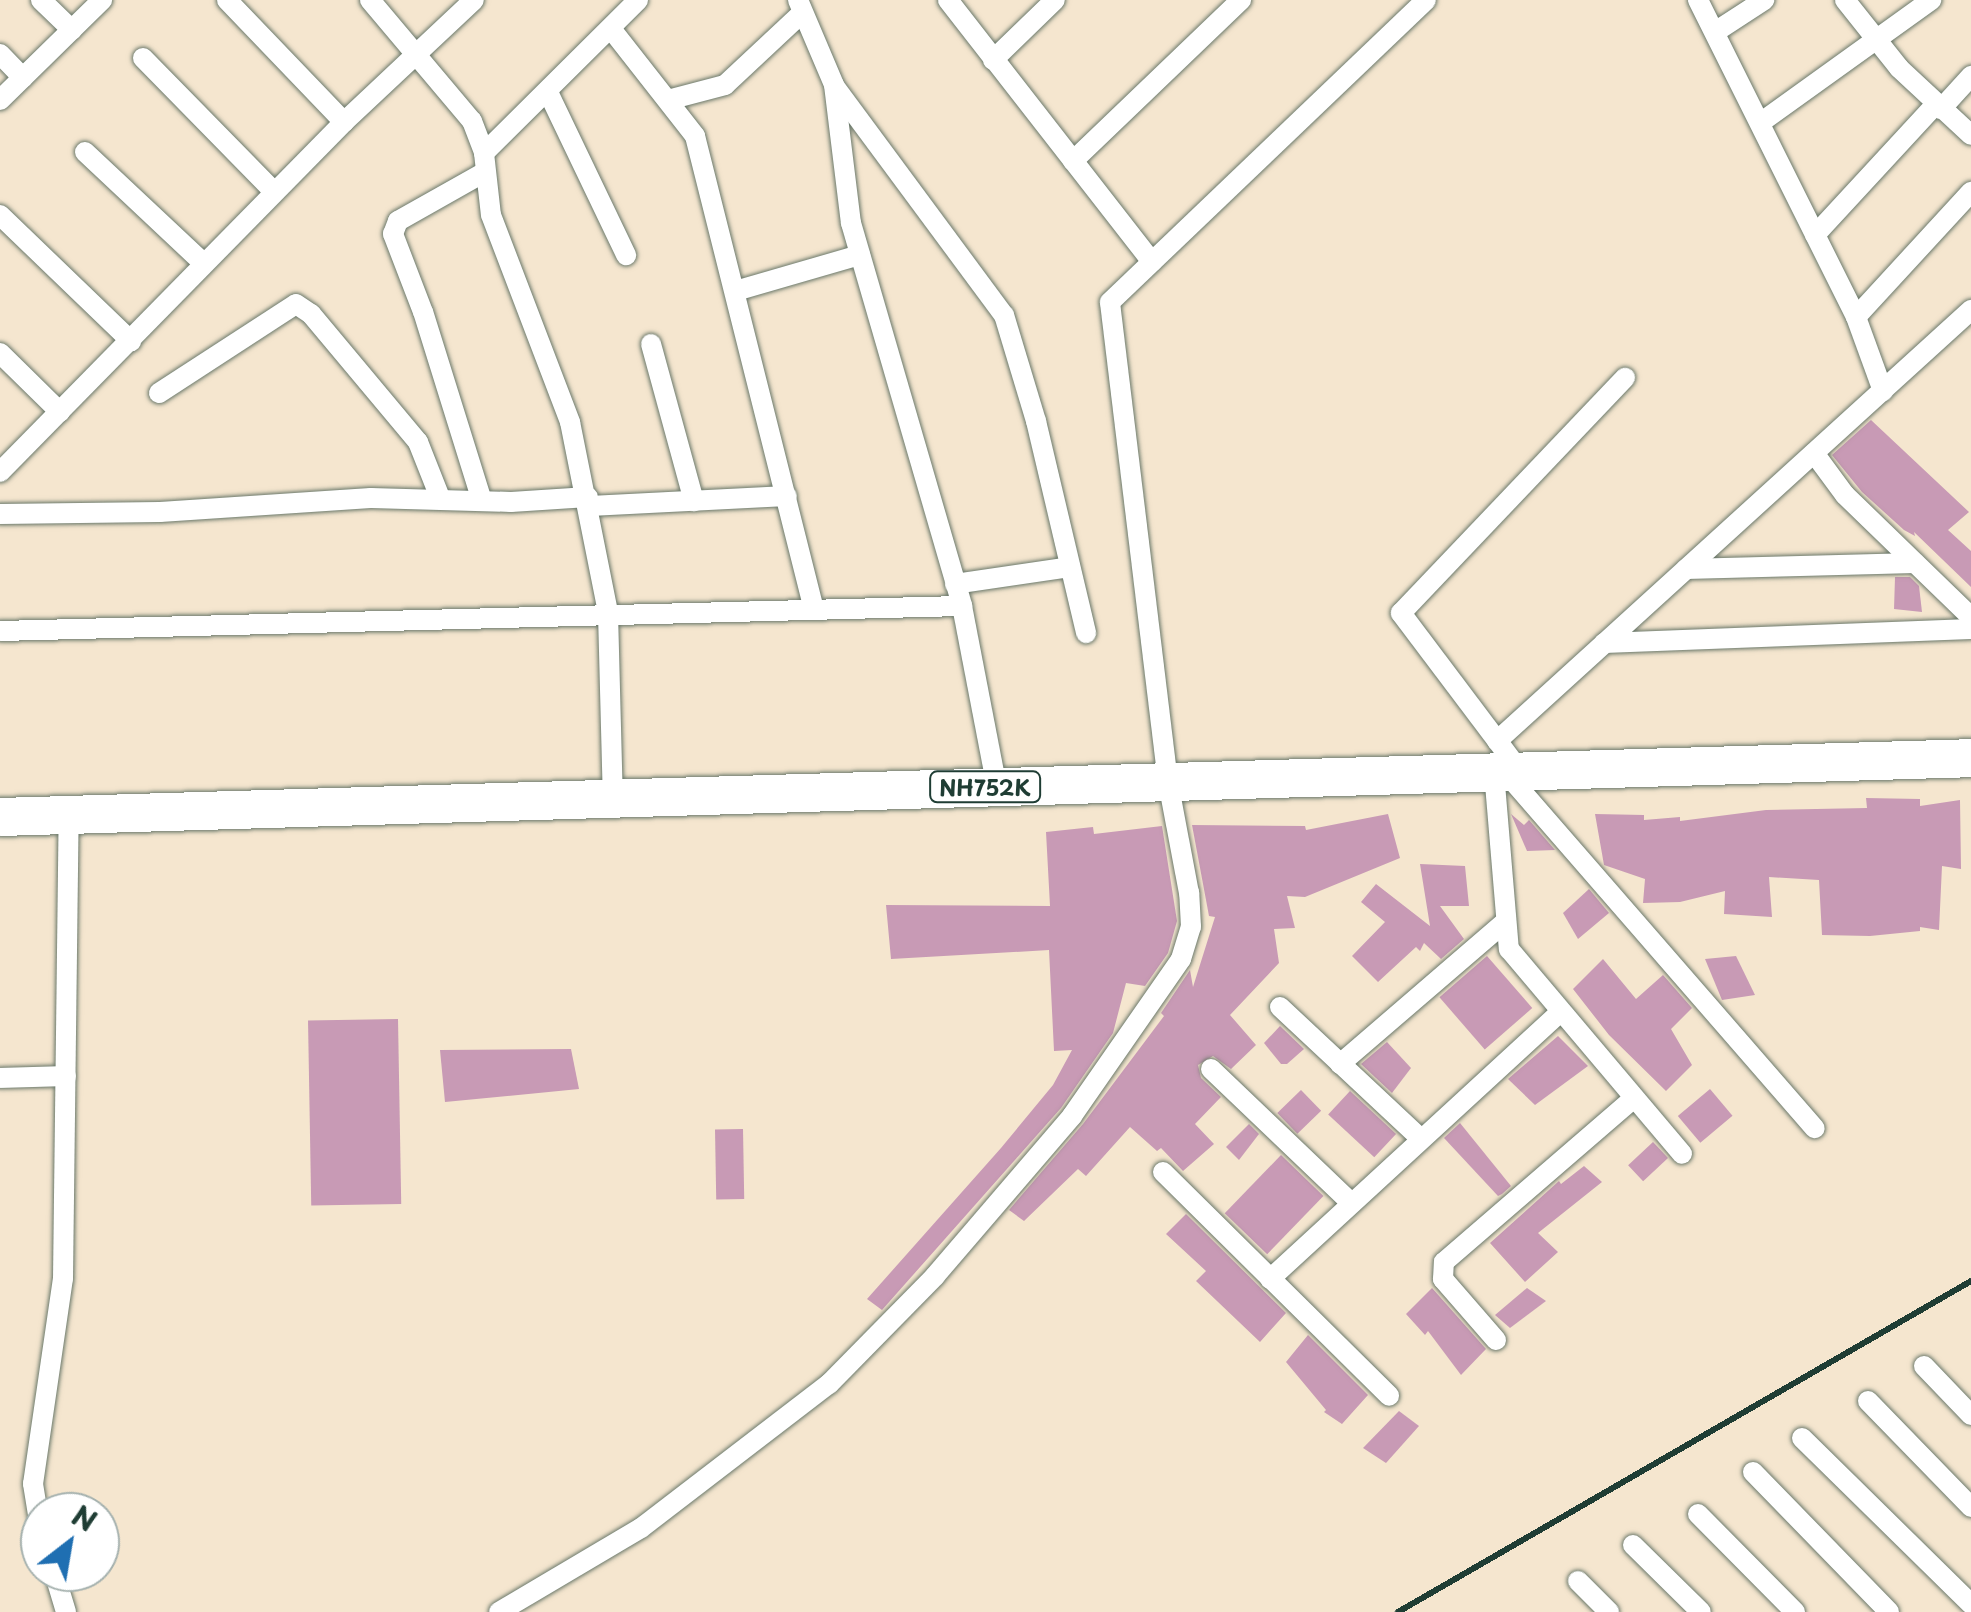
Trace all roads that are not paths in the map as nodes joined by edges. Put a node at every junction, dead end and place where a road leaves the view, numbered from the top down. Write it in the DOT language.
graph roads {
  1 [pos="41,0"];
  2 [pos="102,0"];
  3 [pos="227,0"];
  4 [pos="370,0"];
  5 [pos="474,0"];
  6 [pos="638,0"];
  7 [pos="948,0"];
  8 [pos="1055,0"];
  9 [pos="1241,0"];
  10 [pos="1698,0"];
  11 [pos="1764,0"];
  12 [pos="1845,0"];
  13 [pos="1930,0"];
  14 [pos="1414,4"];
  15 [pos="799,7"];
  16 [pos="72,30"];
  17 [pos="612,30"];
  18 [pos="1714,32"];
  19 [pos="1875,41"];
  20 [pos="417,52"];
  21 [pos="0,54"];
  22 [pos="143,58"];
  23 [pos="992,60"];
  24 [pos="1971,76"];
  25 [pos="23,78"];
  26 [pos="834,85"];
  27 [pos="548,92"];
  28 [pos="0,100"];
  29 [pos="668,100"];
  30 [pos="1938,107"];
  31 [pos="344,122"];
  32 [pos="1760,123"];
  33 [pos="1971,135"];
  34 [pos="85,152"];
  35 [pos="1073,161"];
  36 [pos="484,163"];
  37 [pos="274,192"];
  38 [pos="1971,192"];
  39 [pos="0,215"];
  40 [pos="1815,235"];
  41 [pos="860,254"];
  42 [pos="626,255"];
  43 [pos="1152,262"];
  44 [pos="203,263"];
  45 [pos="735,291"];
  46 [pos="1971,310"];
  47 [pos="1856,317"];
  48 [pos="131,342"];
  49 [pos="651,344"];
  50 [pos="0,353"];
  51 [pos="1626,378"];
  52 [pos="1883,390"];
  53 [pos="159,393"];
  54 [pos="60,412"];
  55 [pos="1814,452"];
  56 [pos="0,472"];
  57 [pos="788,496"];
  58 [pos="442,500"];
  59 [pos="482,501"];
  60 [pos="589,501"];
  61 [pos="694,501"];
  62 [pos="0,514"];
  63 [pos="1916,563"];
  64 [pos="1070,568"];
  65 [pos="1686,569"];
  66 [pos="956,584"];
  67 [pos="962,606"];
  68 [pos="814,609"];
  69 [pos="608,613"];
  70 [pos="1971,617"];
  71 [pos="1971,629"];
  72 [pos="0,631"];
  73 [pos="1086,634"];
  74 [pos="1604,643"];
  75 [pos="1971,758"];
  76 [pos="1504,764"];
  77 [pos="1168,782"];
  78 [pos="998,786"];
  79 [pos="612,798"];
  80 [pos="69,814"];
  81 [pos="0,817"];
  82 [pos="1504,923"];
  83 [pos="1280,1008"];
  84 [pos="1560,1013"];
  85 [pos="1340,1064"];
  86 [pos="1211,1070"];
  87 [pos="66,1076"];
  88 [pos="0,1078"];
  89 [pos="1634,1098"];
  90 [pos="1815,1128"];
  91 [pos="1419,1138"];
  92 [pos="1682,1154"];
  93 [pos="1163,1172"];
  94 [pos="1351,1202"];
  95 [pos="1270,1279"];
  96 [pos="1496,1340"];
  97 [pos="1924,1366"];
  98 [pos="1388,1396"];
  99 [pos="1868,1401"];
  100 [pos="1971,1415"];
  101 [pos="1802,1438"];
  102 [pos="1753,1472"];
  103 [pos="34,1492"];
  104 [pos="1971,1506"];
  105 [pos="1698,1514"];
  106 [pos="1633,1545"];
  107 [pos="1578,1581"];
  108 [pos="1971,1604"];
  109 [pos="499,1612"];
  110 [pos="1609,1612"];
  111 [pos="1702,1612"];
  112 [pos="1795,1612"];
  113 [pos="1889,1612"];
  1 -- 16 [label="street"];
  2 -- 16 [label="street"];
  3 -- 31 [label="street"];
  4 -- 20 [label="street"];
  5 -- 20 [label="street"];
  6 -- 17 [label="street"];
  7 -- 23 [label="street"];
  8 -- 23 [label="street"];
  9 -- 35 [label="street"];
  10 -- 18 [label="street"];
  11 -- 18 [label="street"];
  12 -- 19 [label="street"];
  13 -- 19 [label="street"];
  14 -- 43 [label="street"];
  15 -- 26 [label="street"];
  15 -- 29 [label="street"];
  16 -- 25 [label="street"];
  17 -- 27 [label="street"];
  17 -- 29 [label="street"];
  18 -- 32 [label="street"];
  19 -- 30 [label="street"];
  19 -- 32 [label="street"];
  20 -- 31 [label="street"];
  20 -- 36 [label="street"];
  21 -- 25 [label="street"];
  22 -- 37 [label="street"];
  23 -- 35 [label="street"];
  24 -- 30 [label="street"];
  25 -- 28 [label="street"];
  26 -- 41 [label="street"];
  26 -- 64 [label="street"];
  27 -- 36 [label="street"];
  27 -- 42 [label="street"];
  29 -- 45 [label="street"];
  30 -- 33 [label="street"];
  30 -- 40 [label="street"];
  31 -- 37 [label="street"];
  32 -- 40 [label="street"];
  34 -- 44 [label="street"];
  35 -- 43 [label="street"];
  36 -- 59 [label="street"];
  36 -- 60 [label="street"];
  37 -- 44 [label="street"];
  38 -- 47 [label="street"];
  39 -- 48 [label="street"];
  40 -- 47 [label="street"];
  41 -- 45 [label="street"];
  41 -- 66 [label="street"];
  43 -- 77 [label="street"];
  44 -- 48 [label="street"];
  45 -- 57 [label="street"];
  46 -- 52 [label="street"];
  47 -- 52 [label="street"];
  48 -- 54 [label="street"];
  49 -- 61 [label="street"];
  50 -- 54 [label="street"];
  51 -- 76 [label="street"];
  52 -- 55 [label="street"];
  53 -- 58 [label="street"];
  54 -- 56 [label="street"];
  55 -- 63 [label="street"];
  55 -- 65 [label="street"];
  57 -- 61 [label="street"];
  57 -- 68 [label="street"];
  58 -- 59 [label="street"];
  58 -- 62 [label="street"];
  59 -- 60 [label="street"];
  60 -- 61 [label="street"];
  60 -- 69 [label="street"];
  63 -- 65 [label="street"];
  63 -- 70 [label="street"];
  64 -- 66 [label="street"];
  64 -- 73 [label="street"];
  65 -- 74 [label="street"];
  66 -- 67 [label="street"];
  67 -- 68 [label="street"];
  67 -- 78 [label="street"];
  68 -- 69 [label="street"];
  69 -- 72 [label="street"];
  69 -- 79 [label="street"];
  71 -- 74 [label="street"];
  74 -- 76 [label="street"];
  75 -- 76 [label="highway, NH752K"];
  76 -- 77 [label="highway, NH752K"];
  76 -- 82 [label="street"];
  76 -- 90 [label="street"];
  77 -- 78 [label="highway, NH752K"];
  77 -- 109 [label="street"];
  78 -- 79 [label="highway, NH752K"];
  79 -- 80 [label="highway, NH752K"];
  80 -- 81 [label="highway, NH752K"];
  80 -- 87 [label="street"];
  82 -- 84 [label="street"];
  82 -- 85 [label="street"];
  83 -- 85 [label="street"];
  84 -- 89 [label="street"];
  84 -- 91 [label="street"];
  85 -- 91 [label="street"];
  86 -- 94 [label="street"];
  87 -- 88 [label="street"];
  87 -- 103 [label="street"];
  89 -- 92 [label="street"];
  89 -- 96 [label="street"];
  91 -- 94 [label="street"];
  93 -- 95 [label="street"];
  94 -- 95 [label="street"];
  95 -- 98 [label="street"];
  97 -- 100 [label="street"];
  99 -- 104 [label="street"];
  101 -- 108 [label="street"];
  102 -- 113 [label="street"];
  105 -- 112 [label="street"];
  106 -- 111 [label="street"];
  107 -- 110 [label="street"];
}
